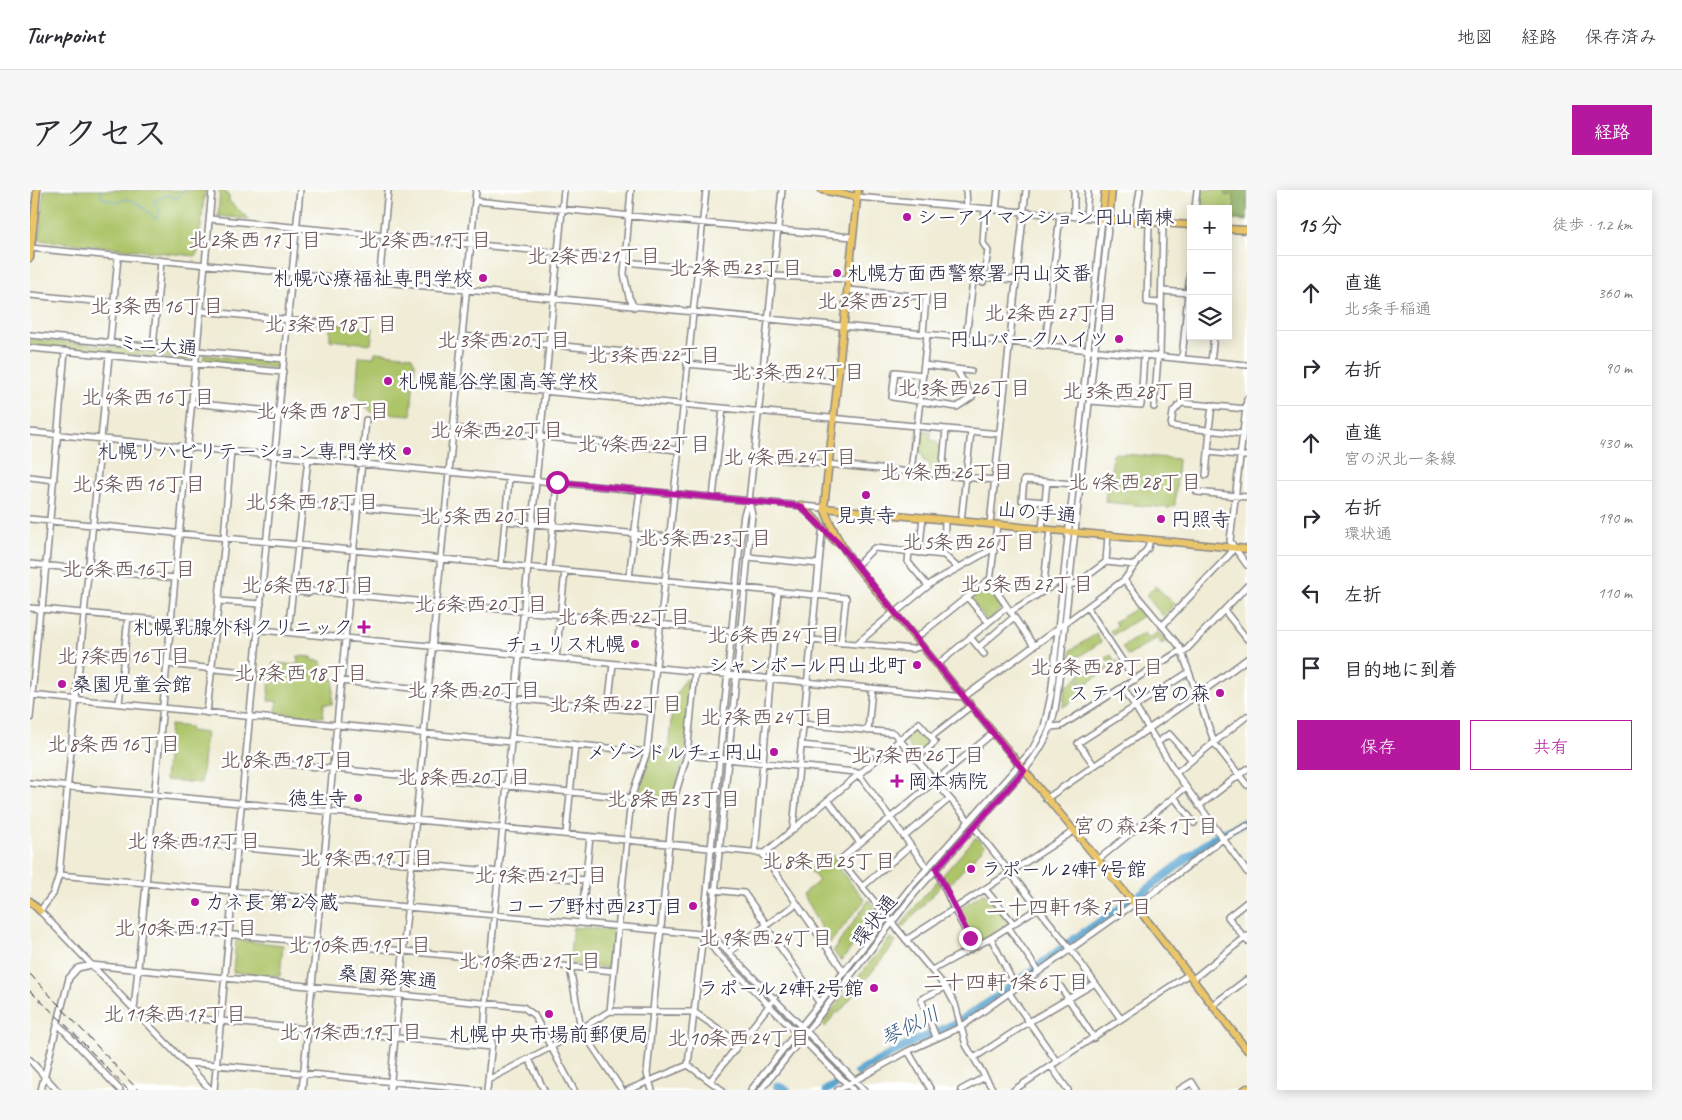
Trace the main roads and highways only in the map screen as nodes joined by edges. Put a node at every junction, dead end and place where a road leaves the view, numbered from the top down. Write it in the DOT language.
graph roads {
  1 [pos="37,190"];
  2 [pos="822,190"];
  3 [pos="858,190"];
  4 [pos="1105,190"];
  5 [pos="1112,190"];
  6 [pos="857,198"];
  7 [pos="33,201"];
  8 [pos="1106,219"];
  9 [pos="1187,225"];
  10 [pos="1232,228"];
  11 [pos="1247,230"];
  12 [pos="30,249"];
  13 [pos="30,258"];
  14 [pos="800,506"];
  15 [pos="824,508"];
  16 [pos="841,546"];
  17 [pos="1247,548"];
  18 [pos="30,901"];
  19 [pos="40,911"];
  20 [pos="1247,1050"];
  1 -- 7 [label="main road"];
  2 -- 6 [label="main road"];
  3 -- 6 [label="main road"];
  4 -- 8 [label="main road"];
  5 -- 8 [label="main road"];
  6 -- 15 [label="main road"];
  7 -- 12 [label="main road"];
  8 -- 9 [label="main road"];
  10 -- 11 [label="main road"];
  12 -- 13 [label="main road"];
  14 -- 16 [label="main road"];
  15 -- 16 [label="main road"];
  15 -- 17 [label="main road, 山の手通"];
  16 -- 20 [label="main road"];
  18 -- 19 [label="main road"];
}
